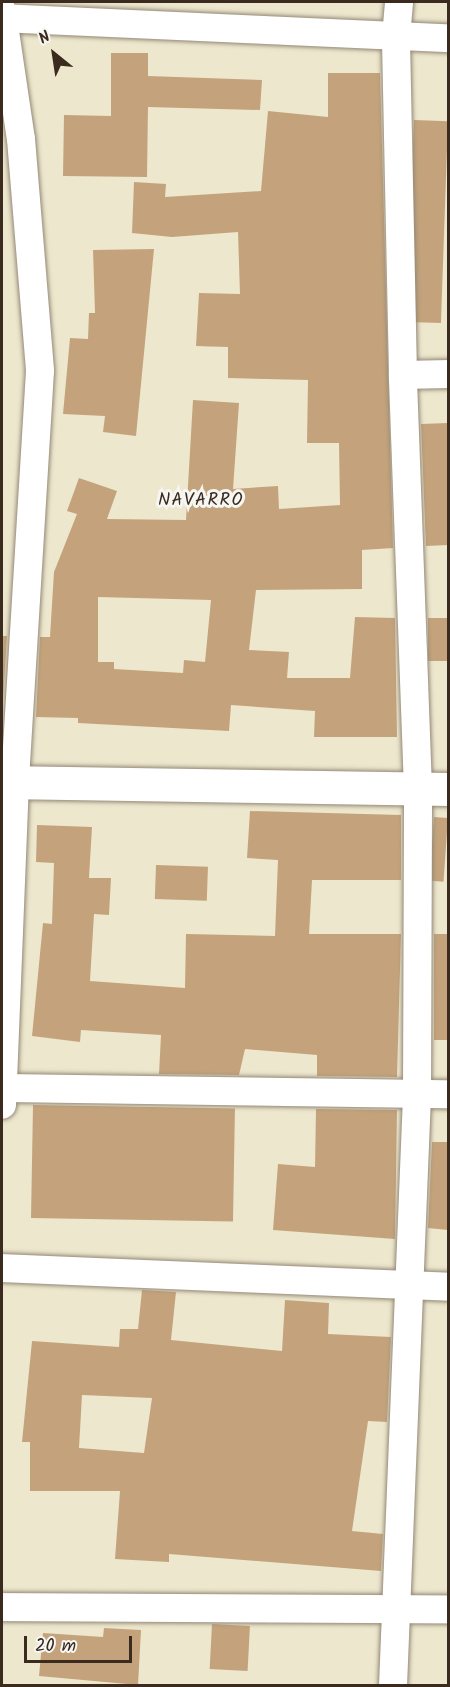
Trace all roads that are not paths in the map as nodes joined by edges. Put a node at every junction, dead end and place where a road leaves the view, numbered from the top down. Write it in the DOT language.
graph roads {
  1 [pos="399,2"];
  2 [pos="2,11"];
  3 [pos="2,18"];
  4 [pos="396,37"];
  5 [pos="448,38"];
  6 [pos="448,374"];
  7 [pos="403,375"];
  8 [pos="8,782"];
  9 [pos="433,789"];
  10 [pos="2,1089"];
  11 [pos="448,1094"];
  12 [pos="417,1095"];
  13 [pos="2,1105"];
  14 [pos="2,1268"];
  15 [pos="409,1285"];
  16 [pos="448,1287"];
  17 [pos="2,1607"];
  18 [pos="448,1609"];
  19 [pos="394,1610"];
  20 [pos="393,1686"];
  1 -- 4 [label="street"];
  2 -- 3 [label="street"];
  3 -- 4 [label="street"];
  3 -- 8 [label="street"];
  4 -- 5 [label="street"];
  4 -- 7 [label="street"];
  6 -- 7 [label="street"];
  7 -- 9 [label="street"];
  8 -- 9 [label="street"];
  8 -- 10 [label="street"];
  9 -- 12 [label="street"];
  10 -- 12 [label="street"];
  10 -- 13 [label="street"];
  11 -- 12 [label="street"];
  12 -- 15 [label="street"];
  14 -- 15 [label="street"];
  15 -- 16 [label="street"];
  15 -- 19 [label="street"];
  17 -- 19 [label="street"];
  18 -- 19 [label="street"];
  19 -- 20 [label="street"];
}
